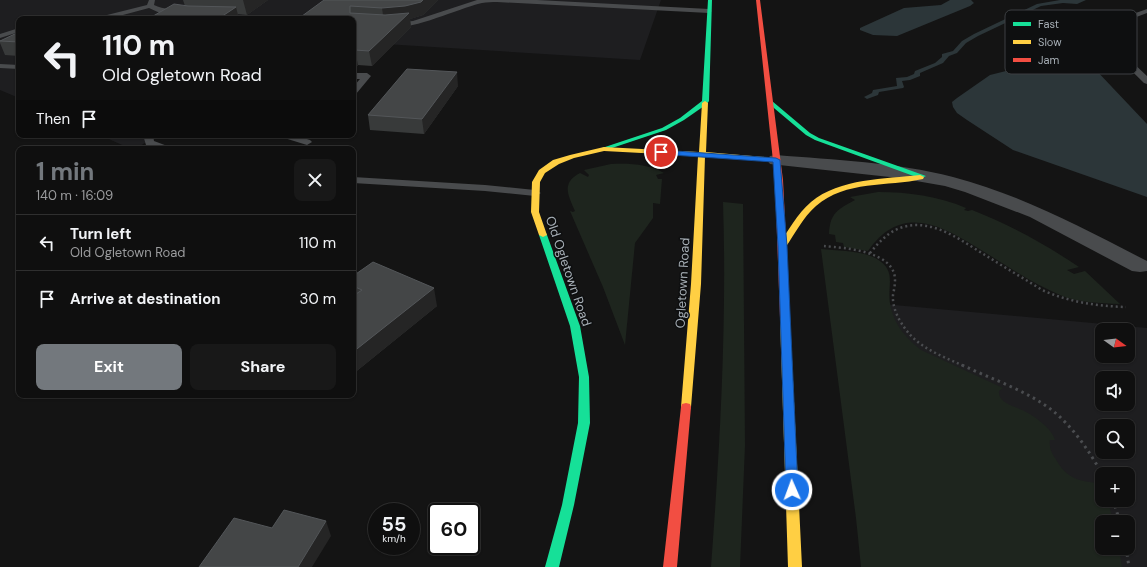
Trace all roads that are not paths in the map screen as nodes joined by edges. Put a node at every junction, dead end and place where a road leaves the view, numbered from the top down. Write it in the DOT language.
graph roads {
  1 [pos="497,0"];
  2 [pos="710,0"];
  3 [pos="758,0"];
  4 [pos="151,3"];
  5 [pos="709,11"];
  6 [pos="1147,11"];
  7 [pos="186,14"];
  8 [pos="1137,15"];
  9 [pos="110,16"];
  10 [pos="388,25"];
  11 [pos="16,31"];
  12 [pos="0,36"];
  13 [pos="0,66"];
  14 [pos="16,67"];
  15 [pos="1137,71"];
  16 [pos="356,76"];
  17 [pos="1147,81"];
  18 [pos="356,89"];
  19 [pos="706,101"];
  20 [pos="770,102"];
  21 [pos="149,138"];
  22 [pos="294,138"];
  23 [pos="307,142"];
  24 [pos="158,146"];
  25 [pos="604,149"];
  26 [pos="704,154"];
  27 [pos="776,160"];
  28 [pos="922,176"];
  29 [pos="356,180"];
  30 [pos="535,193"];
  31 [pos="782,246"];
  32 [pos="1143,267"];
  33 [pos="552,567"];
  34 [pos="670,567"];
  35 [pos="795,567"];
  1 -- 5 [label="lane"];
  1 -- 10 [label="lane"];
  2 -- 5 [label="main road, Ogletown Road"];
  3 -- 20 [label="main road"];
  4 -- 7 [label="lane"];
  4 -- 9 [label="lane"];
  5 -- 19 [label="main road, Ogletown Road"];
  6 -- 8 [label="lane"];
  11 -- 12 [label="lane"];
  13 -- 14 [label="lane"];
  15 -- 17 [label="lane"];
  16 -- 18 [label="lane"];
  19 -- 25 [label="main road"];
  19 -- 26 [label="main road, Ogletown Road"];
  20 -- 27 [label="main road"];
  20 -- 28 [label="main road"];
  21 -- 24 [label="lane"];
  22 -- 23 [label="lane"];
  25 -- 26 [label="main road, Old Ogletown Road"];
  25 -- 30 [label="main road, Old Ogletown Road"];
  26 -- 27 [label="main road, Old Ogletown Road"];
  26 -- 34 [label="main road, Ogletown Road"];
  27 -- 28 [label="street"];
  27 -- 31 [label="main road"];
  28 -- 31 [label="main road"];
  28 -- 32 [label="street"];
  29 -- 30 [label="lane"];
  30 -- 33 [label="main road, Old Ogletown Road"];
  31 -- 35 [label="main road"];
}
